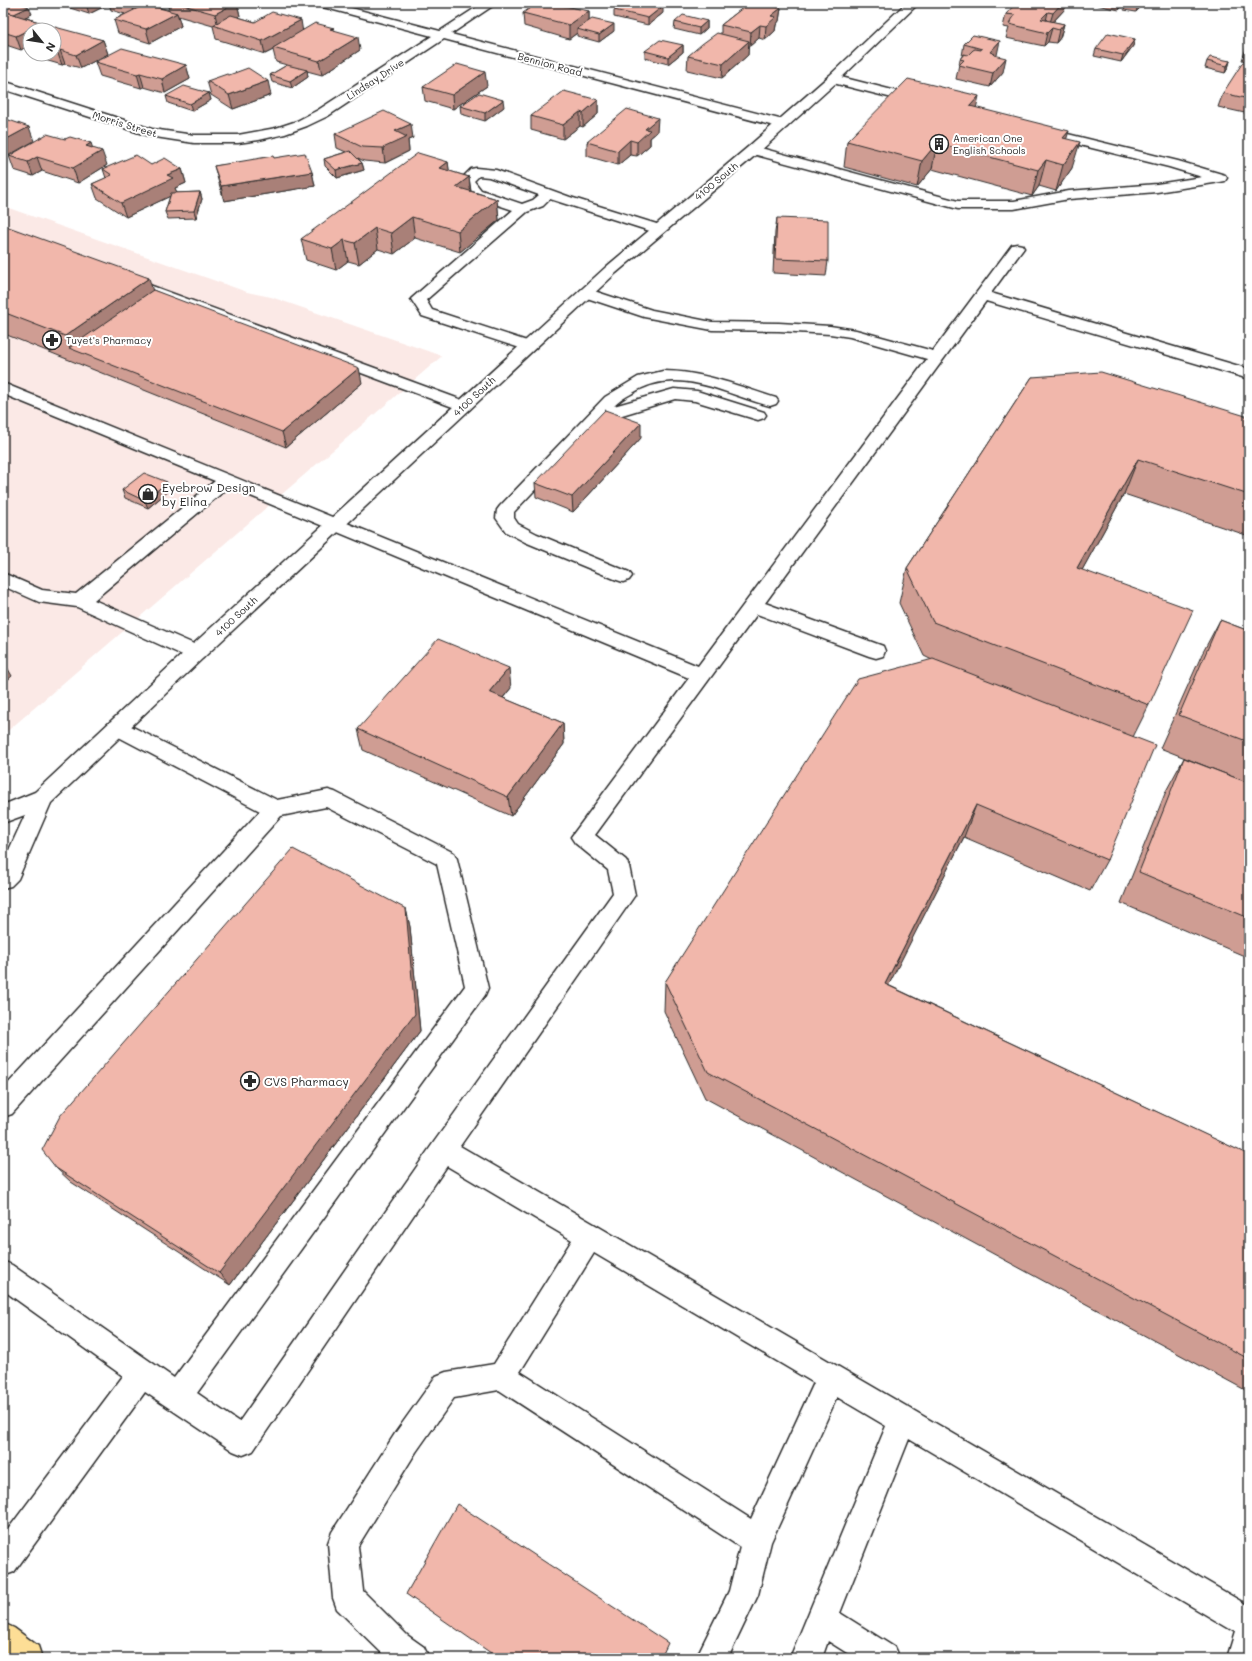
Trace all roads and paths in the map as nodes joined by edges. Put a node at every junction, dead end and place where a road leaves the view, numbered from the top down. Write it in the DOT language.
graph roads {
  1 [pos="319,3"];
  2 [pos="491,3"];
  3 [pos="913,3"];
  4 [pos="441,36"];
  5 [pos="833,79"];
  6 [pos="3,85"];
  7 [pos="933,104"];
  8 [pos="782,124"];
  9 [pos="1026,128"];
  10 [pos="251,138"];
  11 [pos="753,150"];
  12 [pos="548,194"];
  13 [pos="522,209"];
  14 [pos="658,229"];
  15 [pos="1017,248"];
  16 [pos="115,276"];
  17 [pos="586,293"];
  18 [pos="982,295"];
  19 [pos="528,346"];
  20 [pos="936,357"];
  21 [pos="1249,374"];
  22 [pos="3,388"];
  23 [pos="770,401"];
  24 [pos="464,406"];
  25 [pos="758,415"];
  26 [pos="592,421"];
  27 [pos="227,480"];
  28 [pos="336,524"];
  29 [pos="624,576"];
  30 [pos="3,579"];
  31 [pos="80,601"];
  32 [pos="753,605"];
  33 [pos="876,651"];
  34 [pos="196,653"];
  35 [pos="701,675"];
  36 [pos="118,728"];
  37 [pos="42,798"];
  38 [pos="275,809"];
  39 [pos="6,810"];
  40 [pos="3,879"];
  41 [pos="3,1106"];
  42 [pos="443,1150"];
  43 [pos="589,1236"];
  44 [pos="3,1274"];
  45 [pos="142,1374"];
  46 [pos="502,1376"];
  47 [pos="831,1378"];
  48 [pos="177,1397"];
  49 [pos="904,1420"];
  50 [pos="757,1540"];
  51 [pos="3,1561"];
  52 [pos="822,1619"];
  53 [pos="1249,1623"];
  54 [pos="1249,1635"];
  55 [pos="3,1639"];
  56 [pos="26,1658"];
  57 [pos="413,1658"];
  58 [pos="712,1658"];
  59 [pos="806,1658"];
  60 [pos="883,1658"];
  61 [pos="1243,1658"];
  1 -- 4 [label="main road, Bennion Road"];
  2 -- 4 [label="main road, Lindsay Drive"];
  3 -- 5 [label="main road, 4100 South"];
  4 -- 8 [label="main road, Bennion Road"];
  4 -- 10 [label="main road, Lindsay Drive"];
  5 -- 7 [label="lane"];
  5 -- 8 [label="main road, 4100 South"];
  6 -- 10 [label="main road, Morris Street"];
  8 -- 11 [label="main road, 4100 South"];
  9 -- 11 [label="lane"];
  11 -- 14 [label="main road, 4100 South"];
  12 -- 13 [label="lane"];
  12 -- 13 [label="lane"];
  12 -- 14 [label="lane"];
  13 -- 19 [label="lane"];
  14 -- 17 [label="main road, 4100 South"];
  15 -- 18 [label="lane"];
  16 -- 24 [label="lane"];
  17 -- 19 [label="main road, 4100 South"];
  17 -- 20 [label="lane"];
  18 -- 20 [label="lane"];
  18 -- 21 [label="lane"];
  19 -- 24 [label="main road, 4100 South"];
  20 -- 32 [label="lane"];
  22 -- 27 [label="lane"];
  23 -- 26 [label="lane"];
  24 -- 28 [label="main road, 4100 South"];
  25 -- 26 [label="lane"];
  26 -- 29 [label="lane"];
  27 -- 28 [label="lane"];
  27 -- 31 [label="lane"];
  28 -- 34 [label="main road, 4100 South"];
  28 -- 35 [label="lane"];
  30 -- 31 [label="lane"];
  31 -- 34 [label="lane"];
  32 -- 33 [label="lane"];
  32 -- 35 [label="lane"];
  34 -- 36 [label="main road, 4100 South"];
  35 -- 42 [label="lane"];
  36 -- 37 [label="main road, 4100 South"];
  36 -- 38 [label="lane"];
  37 -- 39 [label="main road, 4100 South"];
  37 -- 40 [label="main road, 4100 South"];
  38 -- 41 [label="lane"];
  38 -- 48 [label="lane"];
  42 -- 43 [label="lane"];
  42 -- 48 [label="lane"];
  43 -- 46 [label="lane"];
  43 -- 47 [label="lane"];
  44 -- 45 [label="lane"];
  45 -- 48 [label="lane"];
  45 -- 51 [label="lane"];
  46 -- 50 [label="lane"];
  46 -- 57 [label="lane"];
  47 -- 49 [label="lane"];
  47 -- 50 [label="lane"];
  49 -- 52 [label="lane"];
  49 -- 53 [label="lane"];
  50 -- 58 [label="lane"];
  52 -- 59 [label="lane"];
  52 -- 60 [label="lane"];
  54 -- 61 [label="lane"];
  55 -- 56 [label="main road"];
}
